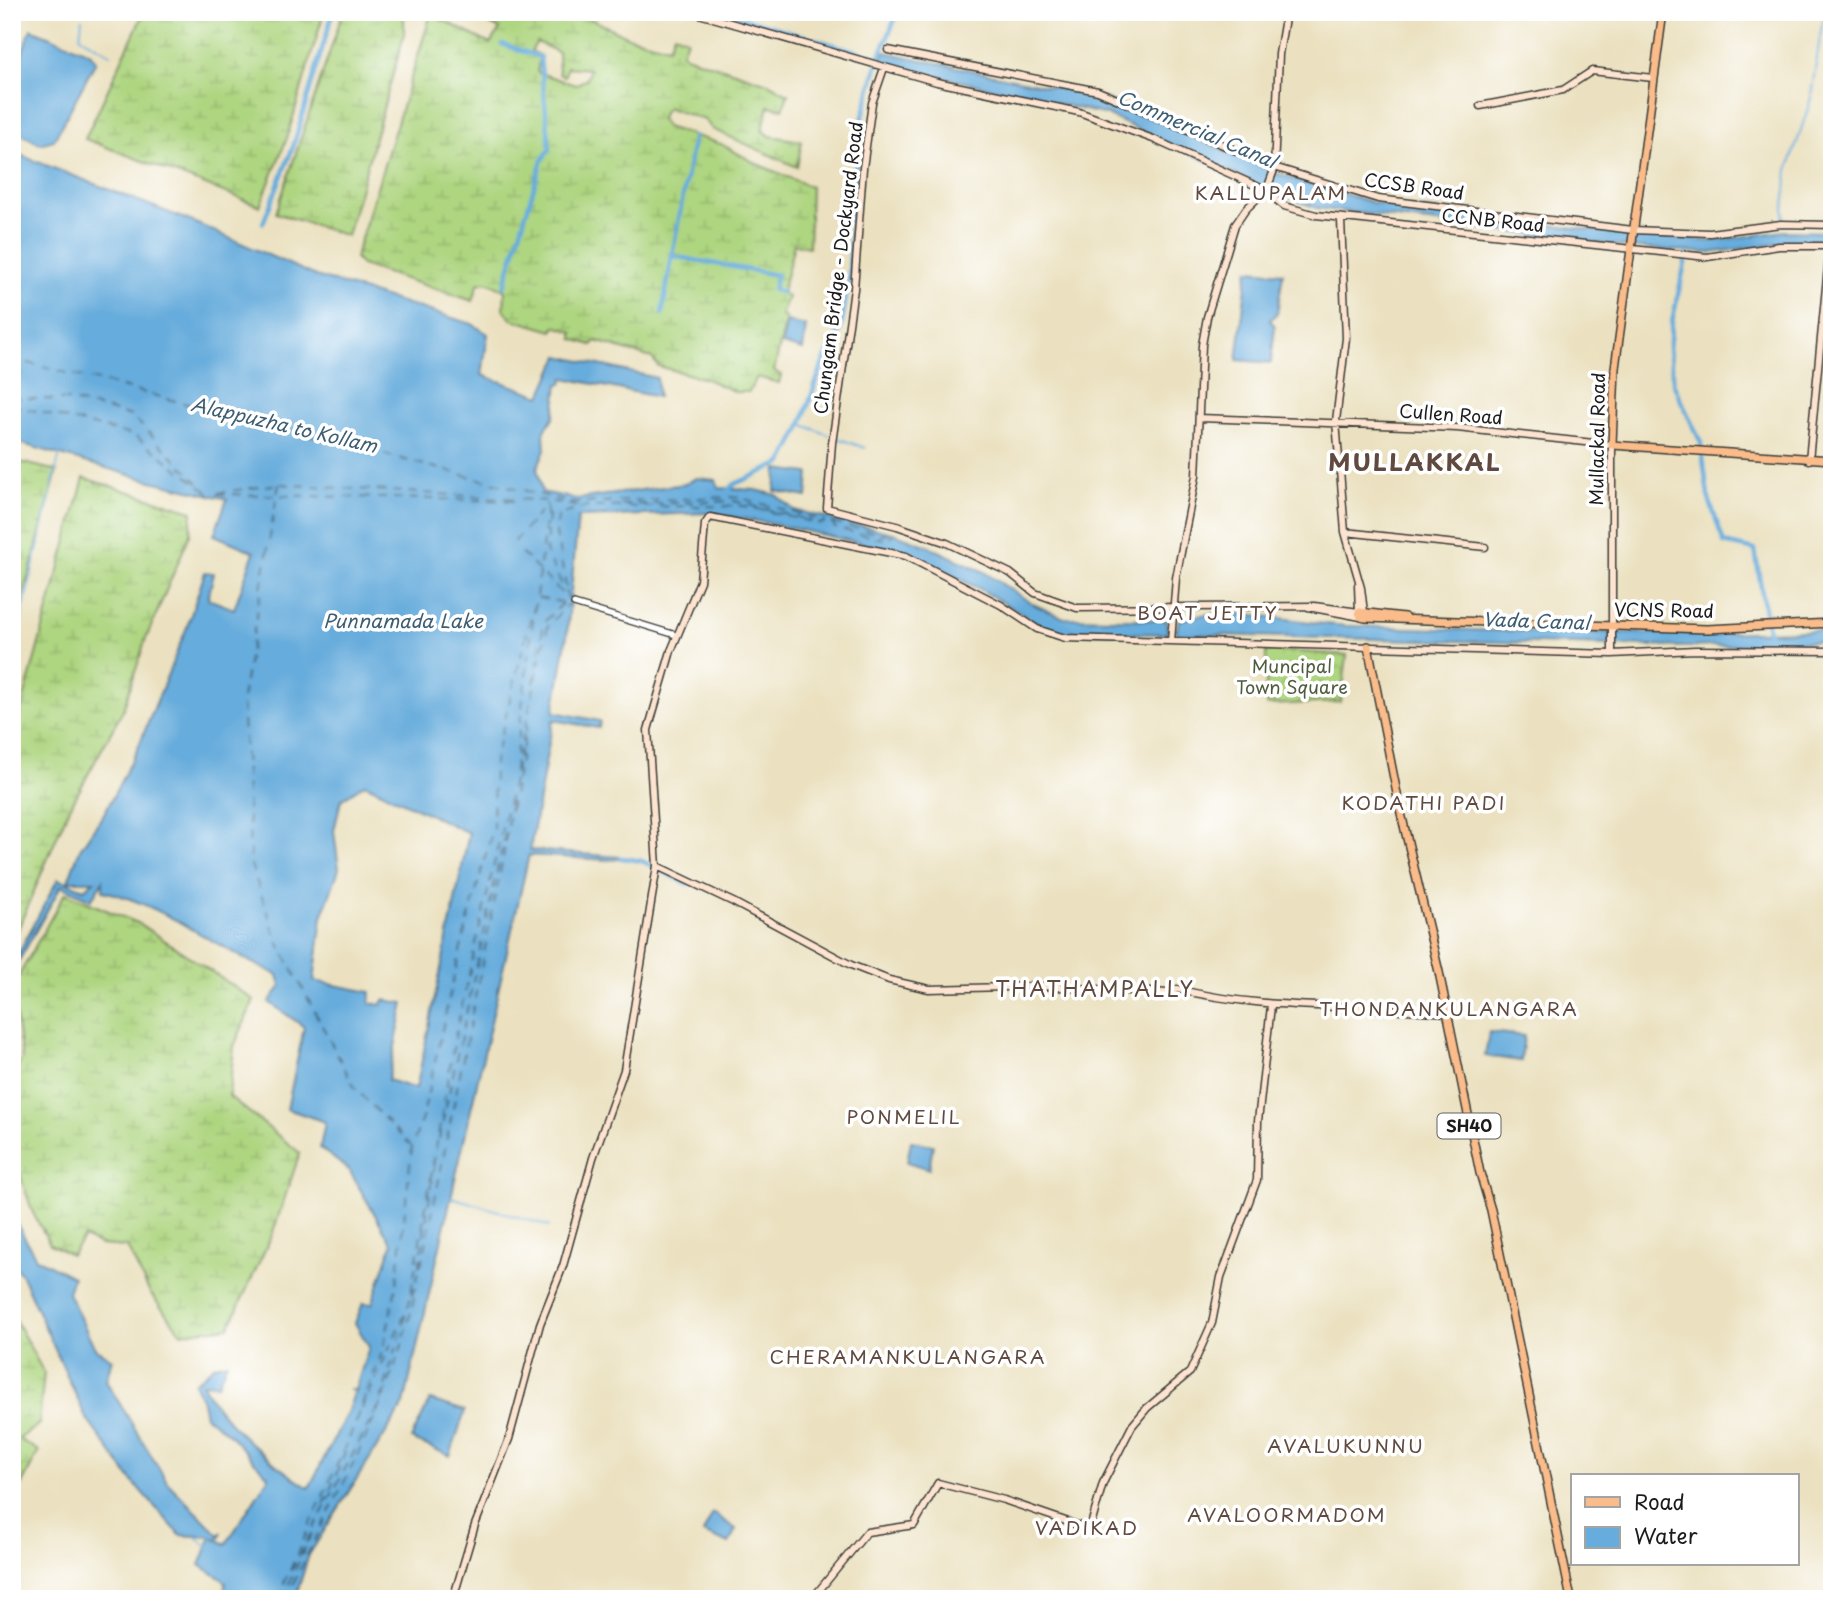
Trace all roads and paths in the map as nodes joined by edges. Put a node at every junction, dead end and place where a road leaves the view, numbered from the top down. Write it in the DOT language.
graph roads {
  1 [pos="692,12"];
  2 [pos="1286,12"];
  3 [pos="1663,12"];
  4 [pos="885,49"];
  5 [pos="878,66"];
  6 [pos="1653,78"];
  7 [pos="1480,106"];
  8 [pos="1274,168"];
  9 [pos="1266,190"];
  10 [pos="1341,220"];
  11 [pos="1832,225"];
  12 [pos="1633,231"];
  13 [pos="1831,246"];
  14 [pos="1631,251"];
  15 [pos="1200,418"];
  16 [pos="1336,421"];
  17 [pos="1612,445"];
  18 [pos="1808,460"];
  19 [pos="1832,460"];
  20 [pos="1345,532"];
  21 [pos="1485,547"];
  22 [pos="574,604"];
  23 [pos="1174,606"];
  24 [pos="1362,615"];
  25 [pos="1832,623"];
  26 [pos="1612,627"];
  27 [pos="676,635"];
  28 [pos="1171,641"];
  29 [pos="1368,646"];
  30 [pos="1832,651"];
  31 [pos="1612,652"];
  32 [pos="656,868"];
  33 [pos="1271,1006"];
  34 [pos="1446,1013"];
  35 [pos="453,1599"];
  36 [pos="812,1599"];
  37 [pos="1571,1599"];
  1 -- 5 [label="main road, CCNB Road"];
  2 -- 8 [label="main road"];
  3 -- 6 [label="main road"];
  4 -- 8 [label="main road, CCSB Road"];
  5 -- 9 [label="main road, CCNB Road"];
  5 -- 23 [label="main road, Chungam Bridge - Dockyard Road"];
  6 -- 7 [label="main road"];
  6 -- 12 [label="main road"];
  8 -- 9 [label="main road"];
  8 -- 12 [label="main road, CCSB Road"];
  9 -- 10 [label="main road, CCNB Road"];
  9 -- 15 [label="main road"];
  10 -- 14 [label="main road, CCNB Road"];
  10 -- 16 [label="main road"];
  11 -- 12 [label="main road, CCSB Road"];
  12 -- 14 [label="main road, Mullackal Road"];
  13 -- 14 [label="main road, CCNB Road"];
  13 -- 18 [label="main road"];
  14 -- 17 [label="main road, Mullackal Road"];
  15 -- 16 [label="main road, Cullen Road"];
  15 -- 23 [label="main road"];
  16 -- 17 [label="main road, Cullen Road"];
  16 -- 20 [label="main road"];
  17 -- 18 [label="main road, Cullen Road"];
  17 -- 26 [label="main road, Mullackal Road"];
  18 -- 19 [label="main road, Cullen Road"];
  20 -- 21 [label="main road"];
  20 -- 24 [label="main road"];
  22 -- 27 [label="street"];
  23 -- 24 [label="main road"];
  23 -- 28 [label="main road"];
  24 -- 26 [label="main road, VCNS Road"];
  25 -- 26 [label="main road, VCNS Road"];
  26 -- 31 [label="main road, Mullackal Road"];
  27 -- 28 [label="main road"];
  27 -- 32 [label="main road"];
  28 -- 29 [label="main road"];
  29 -- 31 [label="main road"];
  29 -- 34 [label="main road, SH40"];
  30 -- 31 [label="main road"];
  32 -- 33 [label="main road"];
  32 -- 35 [label="main road"];
  33 -- 34 [label="main road"];
  33 -- 36 [label="main road"];
  34 -- 37 [label="main road, SH40"];
}
